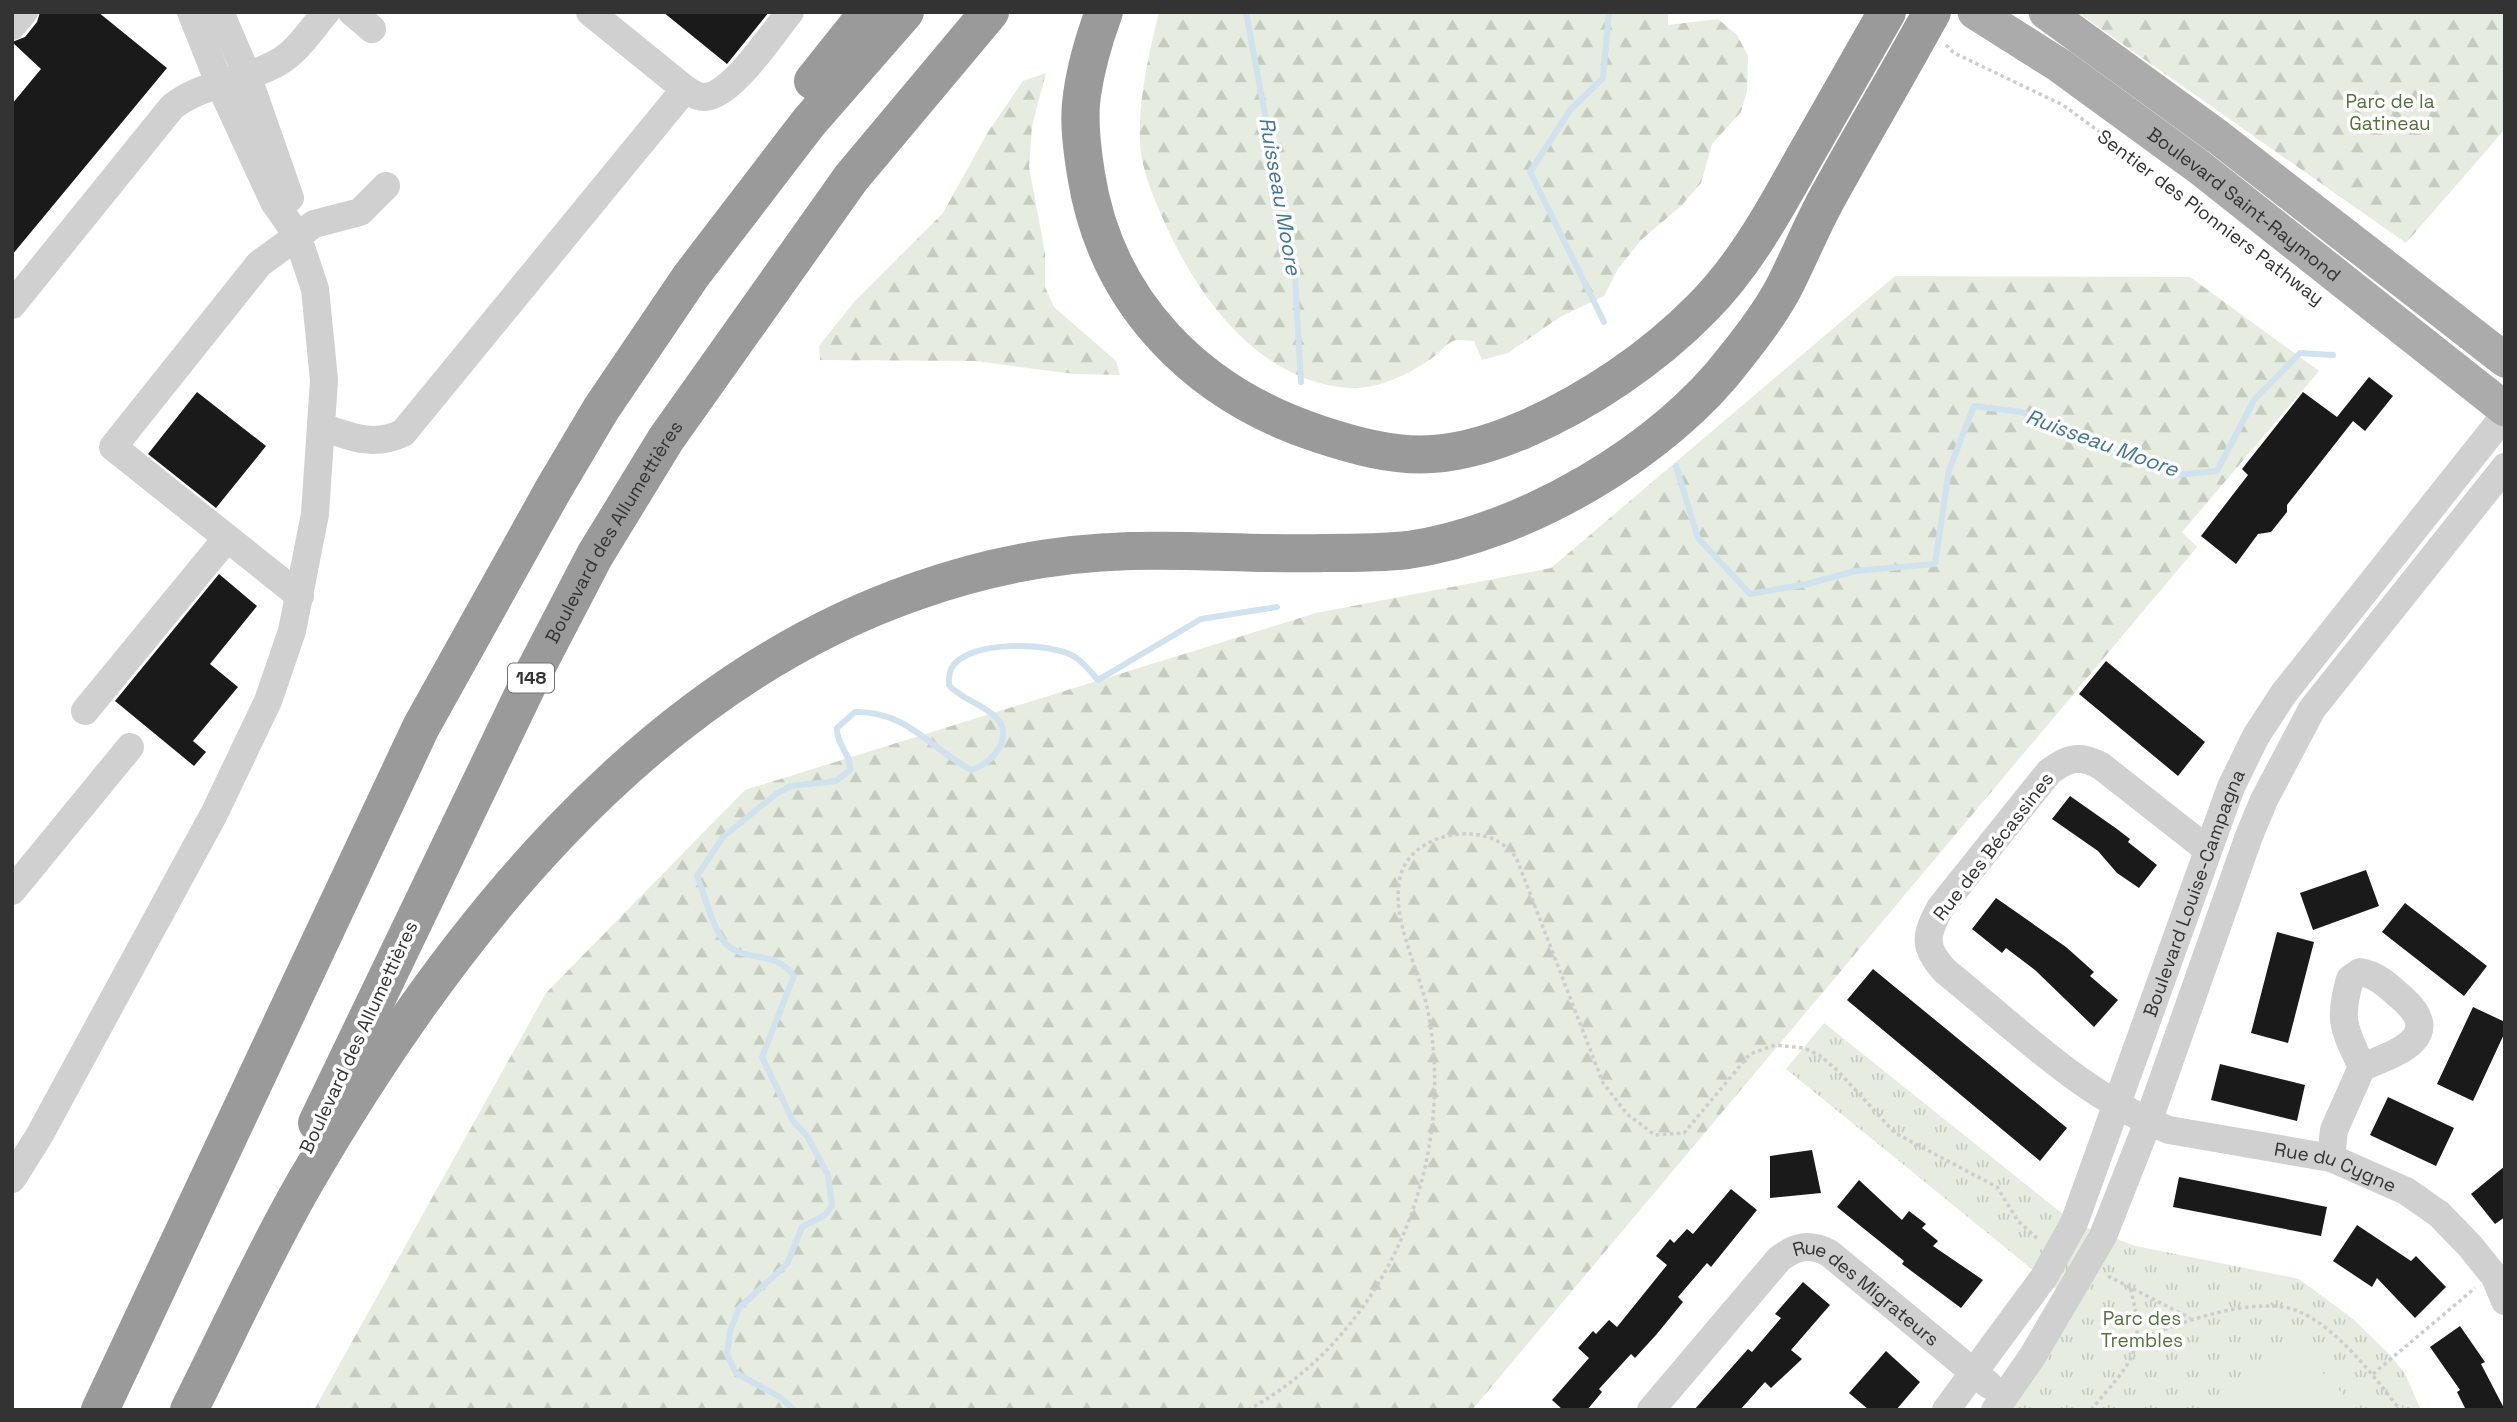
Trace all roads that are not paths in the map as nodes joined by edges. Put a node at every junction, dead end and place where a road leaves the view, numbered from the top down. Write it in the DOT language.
graph roads {
  1 [pos="24,12"];
  2 [pos="191,12"];
  3 [pos="219,12"];
  4 [pos="326,12"];
  5 [pos="590,12"];
  6 [pos="790,12"];
  7 [pos="868,12"];
  8 [pos="905,12"];
  9 [pos="990,12"];
  10 [pos="1104,12"];
  11 [pos="1887,12"];
  12 [pos="1975,12"];
  13 [pos="2046,12"];
  14 [pos="12,26"];
  15 [pos="1939,28"];
  16 [pos="247,75"];
  17 [pos="220,85"];
  18 [pos="685,89"];
  19 [pos="386,186"];
  20 [pos="297,235"];
  21 [pos="12,305"];
  22 [pos="2505,360"];
  23 [pos="2505,409"];
  24 [pos="2505,415"];
  25 [pos="322,427"];
  26 [pos="2505,467"];
  27 [pos="227,538"];
  28 [pos="300,596"];
  29 [pos="85,711"];
  30 [pos="421,727"];
  31 [pos="130,747"];
  32 [pos="2208,850"];
  33 [pos="12,891"];
  34 [pos="2362,1067"];
  35 [pos="2119,1105"];
  36 [pos="2148,1122"];
  37 [pos="2331,1158"];
  38 [pos="12,1179"];
  39 [pos="2502,1282"];
  40 [pos="1975,1373"];
  41 [pos="2000,1404"];
  42 [pos="100,1410"];
  43 [pos="182,1410"];
  44 [pos="189,1410"];
  45 [pos="1651,1410"];
  46 [pos="1946,1410"];
  1 -- 14 [label="street"];
  2 -- 17 [label="street"];
  3 -- 16 [label="street"];
  4 -- 16 [label="street"];
  5 -- 18 [label="street"];
  6 -- 18 [label="street"];
  7 -- 30 [label="highway"];
  8 -- 30 [label="highway"];
  9 -- 43 [label="highway, Boulevard des Allumettières / 148"];
  10 -- 11 [label="highway"];
  12 -- 23 [label="main road, Boulevard Saint-Raymond"];
  13 -- 22 [label="main road, Boulevard Saint-Raymond"];
  15 -- 44 [label="highway"];
  16 -- 17 [label="street"];
  16 -- 20 [label="street"];
  17 -- 20 [label="street"];
  17 -- 21 [label="street"];
  18 -- 25 [label="street"];
  19 -- 20 [label="street"];
  20 -- 25 [label="street"];
  20 -- 27 [label="street"];
  24 -- 32 [label="street, Boulevard Louise-Campagna"];
  25 -- 28 [label="street"];
  26 -- 36 [label="street, Boulevard Louise-Campagna"];
  27 -- 28 [label="street"];
  27 -- 29 [label="street"];
  28 -- 38 [label="street"];
  30 -- 42 [label="highway"];
  31 -- 33 [label="street"];
  32 -- 35 [label="street, Boulevard Louise-Campagna"];
  32 -- 35 [label="street, Rue des Bécassines"];
  34 -- 37 [label="street"];
  35 -- 36 [label="street, Rue du Cygne"];
  35 -- 40 [label="street, Boulevard Louise-Campagna"];
  36 -- 37 [label="street, Rue du Cygne"];
  36 -- 41 [label="street, Boulevard Louise-Campagna"];
  37 -- 39 [label="street, Rue du Cygne"];
  40 -- 41 [label="street, Rue des Migrateurs"];
  40 -- 45 [label="street, Rue des Migrateurs"];
  40 -- 46 [label="street, Boulevard Louise-Campagna"];
}
